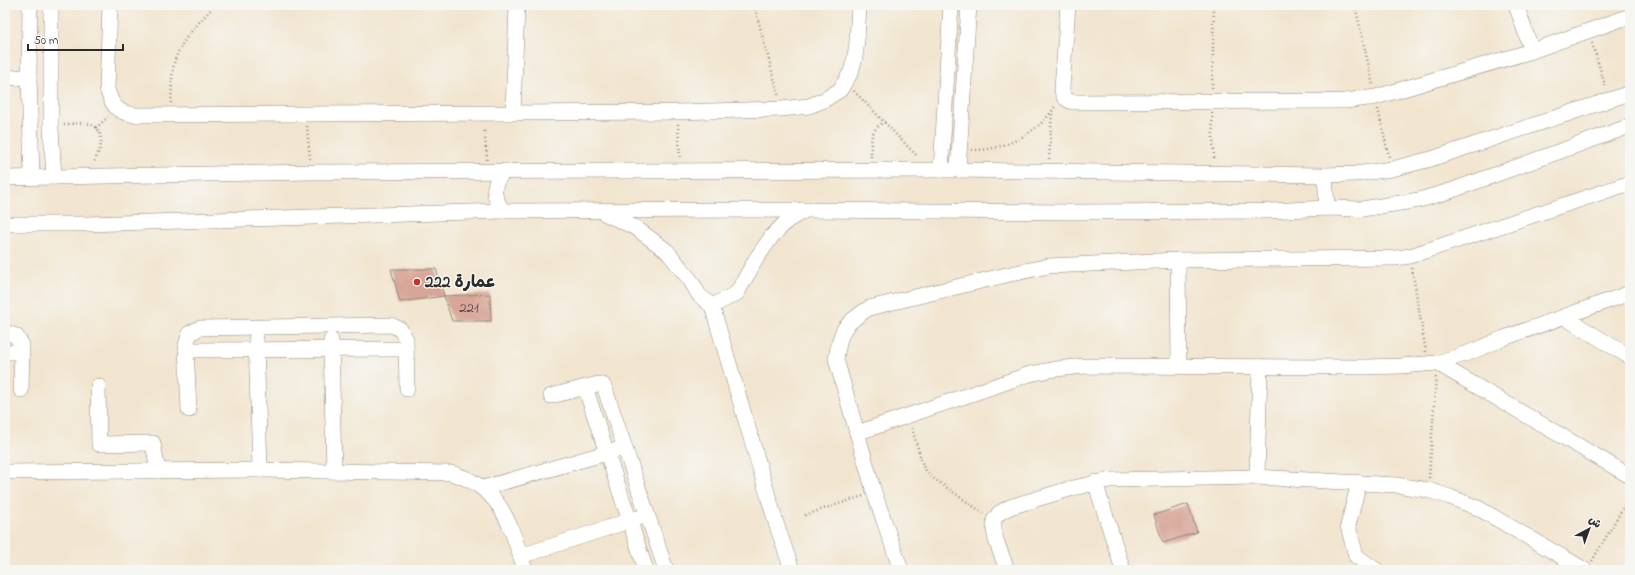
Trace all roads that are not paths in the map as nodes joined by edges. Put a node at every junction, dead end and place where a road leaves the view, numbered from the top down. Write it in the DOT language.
graph roads {
  1 [pos="30,5"];
  2 [pos="51,5"];
  3 [pos="110,5"];
  4 [pos="517,5"];
  5 [pos="859,5"];
  6 [pos="952,5"];
  7 [pos="969,5"];
  8 [pos="1068,5"];
  9 [pos="1516,5"];
  10 [pos="1630,16"];
  11 [pos="1532,50"];
  12 [pos="29,77"];
  13 [pos="5,78"];
  14 [pos="1630,93"];
  15 [pos="513,112"];
  16 [pos="1630,126"];
  17 [pos="936,170"];
  18 [pos="958,170"];
  19 [pos="506,172"];
  20 [pos="1325,175"];
  21 [pos="32,177"];
  22 [pos="54,177"];
  23 [pos="5,178"];
  24 [pos="1630,183"];
  25 [pos="1327,208"];
  26 [pos="806,210"];
  27 [pos="503,211"];
  28 [pos="601,212"];
  29 [pos="5,224"];
  30 [pos="1178,260"];
  31 [pos="1630,293"];
  32 [pos="712,306"];
  33 [pos="1564,317"];
  34 [pos="331,327"];
  35 [pos="256,328"];
  36 [pos="5,332"];
  37 [pos="331,349"];
  38 [pos="406,349"];
  39 [pos="186,350"];
  40 [pos="256,350"];
  41 [pos="5,352"];
  42 [pos="21,352"];
  43 [pos="1630,357"];
  44 [pos="1432,363"];
  45 [pos="1179,366"];
  46 [pos="1260,367"];
  47 [pos="98,386"];
  48 [pos="585,387"];
  49 [pos="407,389"];
  50 [pos="21,390"];
  51 [pos="551,396"];
  52 [pos="189,410"];
  53 [pos="857,433"];
  54 [pos="625,448"];
  55 [pos="607,453"];
  56 [pos="260,470"];
  57 [pos="334,470"];
  58 [pos="158,471"];
  59 [pos="5,472"];
  60 [pos="1257,476"];
  61 [pos="1630,476"];
  62 [pos="1095,482"];
  63 [pos="1359,482"];
  64 [pos="483,488"];
  65 [pos="648,515"];
  66 [pos="630,521"];
  67 [pos="523,563"];
  68 [pos="1588,567"];
  69 [pos="646,570"];
  70 [pos="666,570"];
  71 [pos="792,570"];
  72 [pos="901,570"];
  73 [pos="1007,570"];
  74 [pos="1123,570"];
  75 [pos="1376,570"];
  1 -- 12 [label="street"];
  2 -- 22 [label="street"];
  3 -- 15 [label="street"];
  4 -- 15 [label="street"];
  5 -- 15 [label="street"];
  6 -- 17 [label="street"];
  7 -- 18 [label="street"];
  8 -- 11 [label="street"];
  9 -- 11 [label="street"];
  10 -- 11 [label="street"];
  12 -- 13 [label="street"];
  12 -- 21 [label="street"];
  14 -- 20 [label="street"];
  16 -- 25 [label="street"];
  17 -- 18 [label="street"];
  17 -- 19 [label="street"];
  18 -- 20 [label="street"];
  19 -- 22 [label="street"];
  19 -- 27 [label="street"];
  20 -- 25 [label="street"];
  21 -- 22 [label="street"];
  21 -- 23 [label="street"];
  24 -- 30 [label="street"];
  25 -- 26 [label="street"];
  26 -- 28 [label="street"];
  26 -- 32 [label="street"];
  27 -- 28 [label="street"];
  27 -- 29 [label="street"];
  28 -- 32 [label="street"];
  30 -- 45 [label="street"];
  30 -- 53 [label="street"];
  31 -- 33 [label="street"];
  32 -- 71 [label="street"];
  33 -- 43 [label="street"];
  33 -- 44 [label="street"];
  34 -- 35 [label="street"];
  34 -- 37 [label="street"];
  34 -- 38 [label="street"];
  35 -- 39 [label="street"];
  35 -- 40 [label="street"];
  36 -- 42 [label="street"];
  37 -- 38 [label="street"];
  37 -- 40 [label="street"];
  37 -- 57 [label="street"];
  38 -- 49 [label="street"];
  39 -- 40 [label="street"];
  39 -- 52 [label="street"];
  40 -- 56 [label="street"];
  41 -- 42 [label="street"];
  42 -- 50 [label="street"];
  44 -- 46 [label="street"];
  44 -- 61 [label="street"];
  45 -- 46 [label="street"];
  45 -- 53 [label="street"];
  46 -- 60 [label="street"];
  47 -- 58 [label="street"];
  48 -- 51 [label="street"];
  48 -- 54 [label="street"];
  48 -- 55 [label="street"];
  53 -- 72 [label="street"];
  54 -- 55 [label="street"];
  54 -- 65 [label="street"];
  55 -- 64 [label="street"];
  55 -- 66 [label="street"];
  56 -- 57 [label="street"];
  56 -- 58 [label="street"];
  57 -- 64 [label="street"];
  58 -- 59 [label="street"];
  60 -- 62 [label="street"];
  60 -- 63 [label="street"];
  62 -- 73 [label="street"];
  62 -- 74 [label="street"];
  63 -- 68 [label="street"];
  63 -- 75 [label="street"];
  64 -- 67 [label="street"];
  65 -- 66 [label="street"];
  65 -- 70 [label="street"];
  66 -- 67 [label="street"];
  66 -- 69 [label="street"];
}
